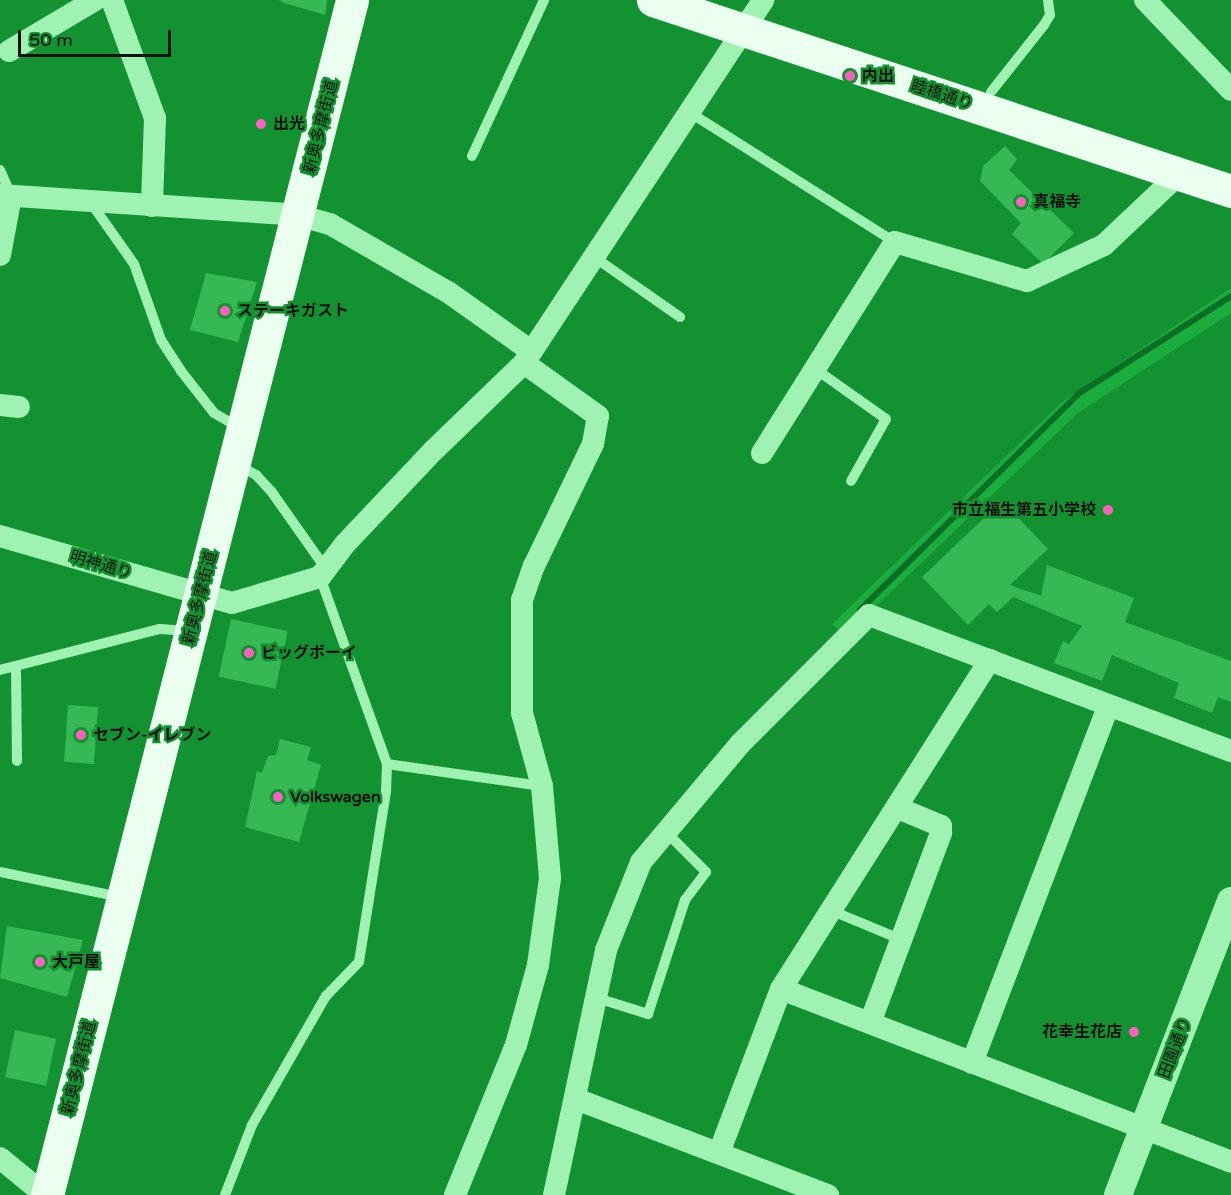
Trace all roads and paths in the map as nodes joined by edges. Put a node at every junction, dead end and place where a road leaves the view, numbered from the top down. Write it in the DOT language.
graph roads {
  1 [pos="95,0"];
  2 [pos="112,0"];
  3 [pos="352,0"];
  4 [pos="544,0"];
  5 [pos="653,0"];
  6 [pos="712,0"];
  7 [pos="1048,0"];
  8 [pos="1145,0"];
  9 [pos="752,14"];
  10 [pos="9,51"];
  11 [pos="1231,90"];
  12 [pos="991,92"];
  13 [pos="688,111"];
  14 [pos="472,156"];
  15 [pos="0,170"];
  16 [pos="1231,173"];
  17 [pos="1179,174"];
  18 [pos="1231,191"];
  19 [pos="5,195"];
  20 [pos="89,200"];
  21 [pos="152,206"];
  22 [pos="298,216"];
  23 [pos="895,242"];
  24 [pos="0,255"];
  25 [pos="594,257"];
  26 [pos="680,317"];
  27 [pos="528,357"];
  28 [pos="814,368"];
  29 [pos="243,429"];
  30 [pos="762,453"];
  31 [pos="234,463"];
  32 [pos="851,481"];
  33 [pos="0,536"];
  34 [pos="323,573"];
  35 [pos="201,594"];
  36 [pos="191,631"];
  37 [pos="990,660"];
  38 [pos="16,666"];
  39 [pos="0,670"];
  40 [pos="1108,706"];
  41 [pos="1231,751"];
  42 [pos="17,761"];
  43 [pos="387,764"];
  44 [pos="542,786"];
  45 [pos="898,808"];
  46 [pos="664,830"];
  47 [pos="0,872"];
  48 [pos="123,897"];
  49 [pos="1231,901"];
  50 [pos="830,910"];
  51 [pos="902,940"];
  52 [pos="781,989"];
  53 [pos="594,996"];
  54 [pos="870,1023"];
  55 [pos="972,1063"];
  56 [pos="576,1099"];
  57 [pos="1144,1129"];
  58 [pos="719,1153"];
  59 [pos="0,1158"];
  60 [pos="1231,1162"];
  61 [pos="46,1195"];
  62 [pos="225,1195"];
  63 [pos="455,1195"];
  64 [pos="554,1195"];
  65 [pos="828,1195"];
  66 [pos="1118,1195"];
  1 -- 10 [label="street"];
  2 -- 21 [label="street"];
  3 -- 22 [label="main road, 新奥多摩街道"];
  4 -- 14 [label="lane"];
  5 -- 9 [label="main road, 睦橋通り"];
  6 -- 9 [label="main road, 睦橋通り"];
  7 -- 12 [label="lane"];
  8 -- 11 [label="street"];
  9 -- 12 [label="main road, 睦橋通り"];
  9 -- 13 [label="street"];
  9 -- 17 [label="main road, 睦橋通り"];
  12 -- 16 [label="main road, 睦橋通り"];
  13 -- 23 [label="lane"];
  13 -- 25 [label="street"];
  15 -- 19 [label="lane"];
  17 -- 18 [label="main road, 睦橋通り"];
  17 -- 23 [label="street"];
  19 -- 20 [label="street"];
  19 -- 24 [label="street"];
  20 -- 21 [label="street"];
  20 -- 29 [label="lane"];
  21 -- 22 [label="street"];
  22 -- 27 [label="street"];
  22 -- 29 [label="main road, 新奥多摩街道"];
  23 -- 28 [label="street"];
  25 -- 26 [label="lane"];
  25 -- 27 [label="street"];
  27 -- 34 [label="street"];
  27 -- 44 [label="street"];
  28 -- 30 [label="street"];
  28 -- 32 [label="lane"];
  29 -- 31 [label="main road, 新奥多摩街道"];
  31 -- 34 [label="lane"];
  31 -- 35 [label="main road, 新奥多摩街道"];
  33 -- 35 [label="street, 明神通り"];
  34 -- 35 [label="street, 明神通り"];
  34 -- 43 [label="lane"];
  35 -- 36 [label="main road, 新奥多摩街道"];
  36 -- 38 [label="lane"];
  36 -- 48 [label="main road, 新奥多摩街道"];
  37 -- 40 [label="street"];
  37 -- 45 [label="street"];
  37 -- 46 [label="street"];
  38 -- 39 [label="lane"];
  38 -- 42 [label="lane"];
  40 -- 41 [label="street"];
  40 -- 55 [label="street"];
  43 -- 44 [label="lane"];
  43 -- 62 [label="lane"];
  44 -- 63 [label="street"];
  45 -- 50 [label="street"];
  45 -- 51 [label="street"];
  46 -- 53 [label="street"];
  46 -- 53 [label="lane"];
  47 -- 48 [label="lane"];
  48 -- 61 [label="main road, 新奥多摩街道"];
  49 -- 57 [label="street, 田園通り"];
  50 -- 51 [label="lane"];
  50 -- 52 [label="street"];
  51 -- 54 [label="street"];
  52 -- 54 [label="street"];
  52 -- 58 [label="street"];
  53 -- 56 [label="street"];
  54 -- 55 [label="street"];
  55 -- 57 [label="street"];
  56 -- 58 [label="street"];
  56 -- 64 [label="street"];
  57 -- 60 [label="street"];
  57 -- 66 [label="street, 田園通り"];
  58 -- 65 [label="street"];
  59 -- 61 [label="street"];
}
